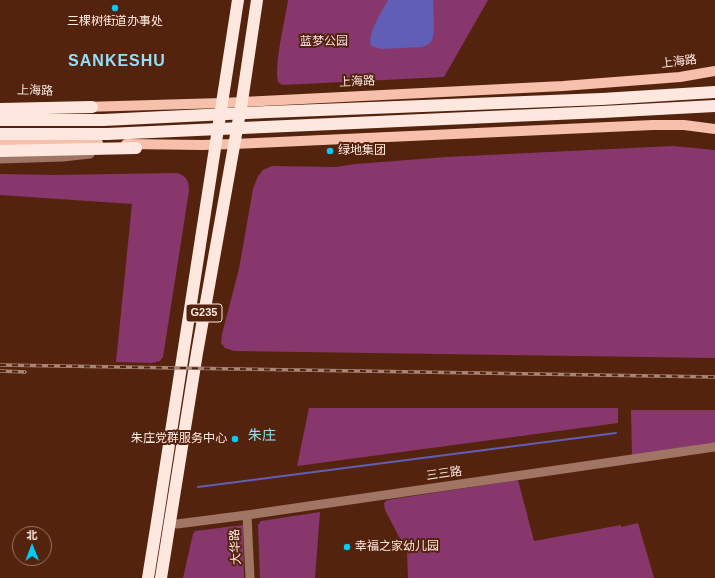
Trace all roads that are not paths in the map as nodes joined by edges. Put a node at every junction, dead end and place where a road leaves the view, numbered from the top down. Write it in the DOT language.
graph roads {
  1 [pos="238,0"];
  2 [pos="257,0"];
  3 [pos="715,71"];
  4 [pos="715,86"];
  5 [pos="715,92"];
  6 [pos="658,95"];
  7 [pos="242,101"];
  8 [pos="222,102"];
  9 [pos="0,104"];
  10 [pos="715,106"];
  11 [pos="92,107"];
  12 [pos="664,108"];
  13 [pos="0,109"];
  14 [pos="715,113"];
  15 [pos="0,120"];
  16 [pos="715,129"];
  17 [pos="0,134"];
  18 [pos="0,142"];
  19 [pos="216,144"];
  20 [pos="234,144"];
  21 [pos="203,145"];
  22 [pos="136,148"];
  23 [pos="0,151"];
  24 [pos="0,159"];
  25 [pos="715,447"];
  26 [pos="247,515"];
  27 [pos="176,524"];
  28 [pos="148,578"];
  29 [pos="161,578"];
  30 [pos="250,578"];
  1 -- 8 [label="highway, G235"];
  2 -- 7 [label="highway, G235"];
  3 -- 7 [label="main road, 上海路"];
  4 -- 6 [label="highway"];
  5 -- 6 [label="highway"];
  6 -- 15 [label="highway, bridge"];
  7 -- 8 [label="main road, 上海路"];
  7 -- 20 [label="highway, G235"];
  8 -- 11 [label="main road, 上海路"];
  8 -- 19 [label="highway, G235"];
  9 -- 11 [label="main road, 上海路"];
  10 -- 12 [label="highway"];
  11 -- 13 [label="highway"];
  12 -- 14 [label="highway"];
  12 -- 17 [label="highway, bridge"];
  16 -- 20 [label="main road"];
  18 -- 21 [label="main road"];
  19 -- 20 [label="main road"];
  19 -- 21 [label="main road"];
  19 -- 28 [label="highway, G235"];
  20 -- 29 [label="highway, G235"];
  21 -- 22 [label="street"];
  22 -- 23 [label="highway"];
  22 -- 24 [label="street"];
  25 -- 26 [label="street, 三三路"];
  26 -- 27 [label="street, 三三路"];
  26 -- 30 [label="street, 大华路"];
}
